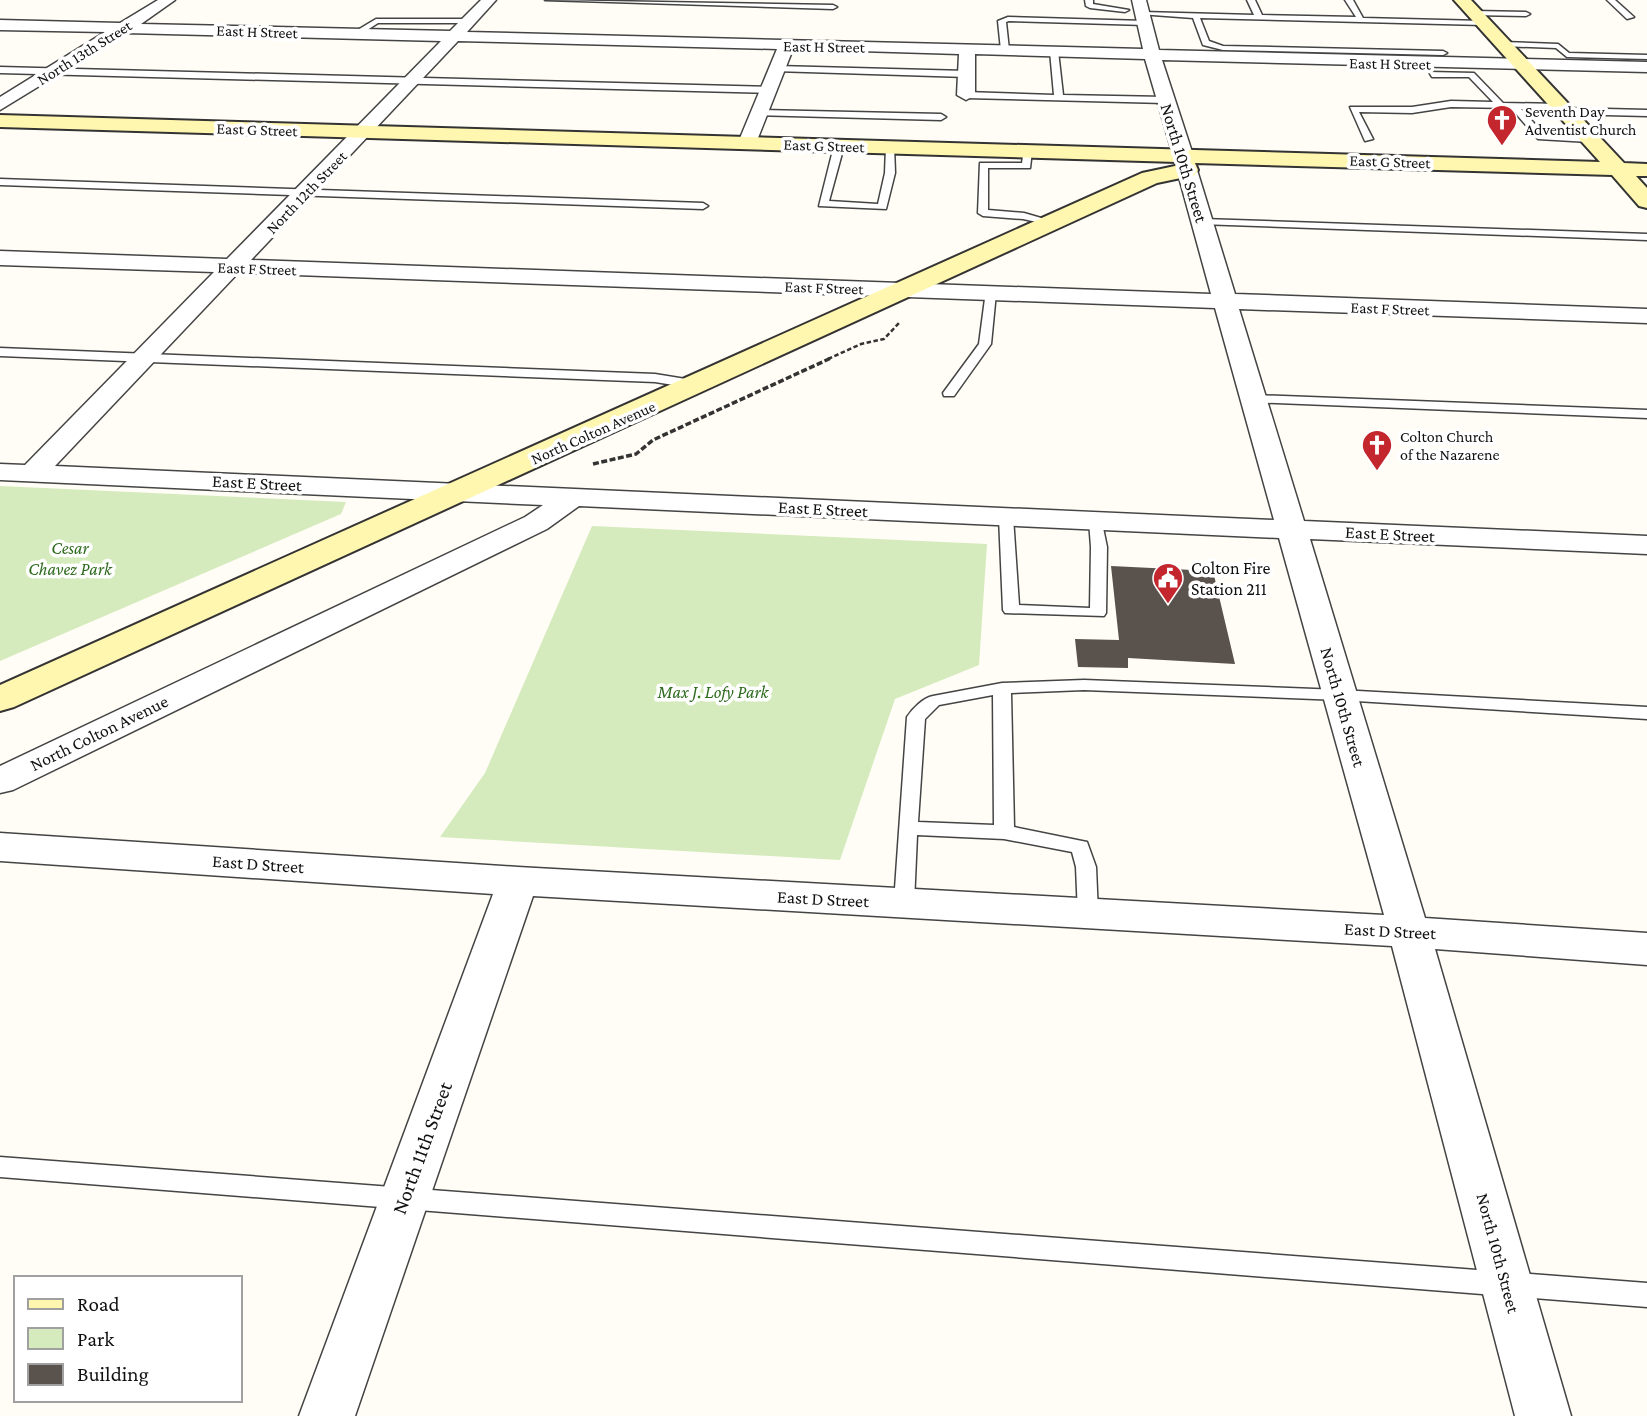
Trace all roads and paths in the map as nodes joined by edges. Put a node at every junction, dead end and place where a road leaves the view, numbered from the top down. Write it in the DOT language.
graph roads {
  1 [pos="169,0"];
  2 [pos="489,0"];
  3 [pos="549,0"];
  4 [pos="1089,0"];
  5 [pos="1251,0"];
  6 [pos="1349,0"];
  7 [pos="1611,0"];
  8 [pos="833,7"];
  9 [pos="1471,10"];
  10 [pos="1143,12"];
  11 [pos="1526,15"];
  12 [pos="1196,16"];
  13 [pos="1259,17"];
  14 [pos="1630,17"];
  15 [pos="1361,20"];
  16 [pos="1403,21"];
  17 [pos="0,25"];
  18 [pos="123,28"];
  19 [pos="463,29"];
  20 [pos="1409,32"];
  21 [pos="1438,43"];
  22 [pos="1503,44"];
  23 [pos="787,45"];
  24 [pos="967,49"];
  25 [pos="1005,50"];
  26 [pos="1054,51"];
  27 [pos="1154,55"];
  28 [pos="1647,57"];
  29 [pos="1446,64"];
  30 [pos="1521,65"];
  31 [pos="1647,67"];
  32 [pos="777,69"];
  33 [pos="0,70"];
  34 [pos="53,72"];
  35 [pos="967,74"];
  36 [pos="414,80"];
  37 [pos="1440,85"];
  38 [pos="769,90"];
  39 [pos="1449,94"];
  40 [pos="967,95"];
  41 [pos="1059,98"];
  42 [pos="1165,100"];
  43 [pos="1457,104"];
  44 [pos="0,105"];
  45 [pos="1501,106"];
  46 [pos="1514,106"];
  47 [pos="1562,109"];
  48 [pos="760,113"];
  49 [pos="1647,113"];
  50 [pos="941,117"];
  51 [pos="0,121"];
  52 [pos="365,132"];
  53 [pos="1368,139"];
  54 [pos="1589,139"];
  55 [pos="747,143"];
  56 [pos="839,146"];
  57 [pos="891,147"];
  58 [pos="1027,151"];
  59 [pos="1185,163"];
  60 [pos="1617,169"];
  61 [pos="1647,170"];
  62 [pos="0,182"];
  63 [pos="306,192"];
  64 [pos="1647,201"];
  65 [pos="702,206"];
  66 [pos="1203,222"];
  67 [pos="1051,223"];
  68 [pos="1647,237"];
  69 [pos="0,258"];
  70 [pos="233,267"];
  71 [pos="990,293"];
  72 [pos="1226,302"];
  73 [pos="905,304"];
  74 [pos="1647,316"];
  75 [pos="0,352"];
  76 [pos="145,357"];
  77 [pos="698,384"];
  78 [pos="949,393"];
  79 [pos="1255,399"];
  80 [pos="1647,414"];
  81 [pos="588,466"];
  82 [pos="0,472"];
  83 [pos="33,473"];
  84 [pos="457,492"];
  85 [pos="573,497"];
  86 [pos="1006,517"];
  87 [pos="1096,521"];
  88 [pos="1291,529"];
  89 [pos="1647,545"];
  90 [pos="1002,688"];
  91 [pos="1340,695"];
  92 [pos="0,699"];
  93 [pos="1647,713"];
  94 [pos="0,781"];
  95 [pos="908,828"];
  96 [pos="1004,832"];
  97 [pos="0,847"];
  98 [pos="518,881"];
  99 [pos="904,903"];
  100 [pos="1088,914"];
  101 [pos="1409,932"];
  102 [pos="1647,948"];
  103 [pos="0,1167"];
  104 [pos="404,1199"];
  105 [pos="1507,1285"];
  106 [pos="1647,1295"];
  107 [pos="327,1416"];
  108 [pos="1543,1416"];
  1 -- 18 [label="street, North 13th Street"];
  2 -- 19 [label="street, North 12th Street"];
  3 -- 8 [label="lane"];
  4 -- 10 [label="lane"];
  5 -- 13 [label="lane"];
  6 -- 15 [label="lane"];
  7 -- 14 [label="lane"];
  9 -- 11 [label="lane"];
  9 -- 16 [label="lane"];
  9 -- 22 [label="street"];
  10 -- 12 [label="lane"];
  10 -- 25 [label="lane"];
  10 -- 27 [label="street, North 10th Street"];
  12 -- 13 [label="lane"];
  12 -- 29 [label="lane"];
  13 -- 15 [label="lane"];
  15 -- 16 [label="lane"];
  16 -- 20 [label="lane"];
  17 -- 18 [label="street, East H Street"];
  18 -- 19 [label="street, East H Street"];
  18 -- 34 [label="street, North 13th Street"];
  19 -- 23 [label="street, East H Street"];
  19 -- 36 [label="street, North 12th Street"];
  21 -- 29 [label="lane"];
  22 -- 28 [label="lane"];
  22 -- 30 [label="street"];
  23 -- 24 [label="street, East H Street"];
  23 -- 32 [label="street"];
  24 -- 25 [label="street, East H Street"];
  24 -- 35 [label="street"];
  25 -- 26 [label="street, East H Street"];
  26 -- 27 [label="street, East H Street"];
  26 -- 41 [label="lane"];
  27 -- 29 [label="street, East H Street"];
  27 -- 42 [label="street, North 10th Street"];
  29 -- 30 [label="street, East H Street"];
  29 -- 37 [label="lane"];
  29 -- 45 [label="lane"];
  30 -- 31 [label="street, East H Street"];
  30 -- 47 [label="street"];
  32 -- 35 [label="lane"];
  32 -- 38 [label="street"];
  33 -- 34 [label="lane"];
  34 -- 36 [label="lane"];
  34 -- 44 [label="street, North 13th Street"];
  35 -- 40 [label="street"];
  36 -- 38 [label="lane"];
  36 -- 52 [label="street, North 12th Street"];
  38 -- 48 [label="street"];
  39 -- 43 [label="lane"];
  40 -- 41 [label="lane"];
  41 -- 42 [label="lane"];
  42 -- 59 [label="street, North 10th Street"];
  43 -- 45 [label="lane"];
  43 -- 53 [label="lane"];
  45 -- 46 [label="lane"];
  46 -- 47 [label="lane"];
  46 -- 54 [label="lane"];
  47 -- 49 [label="lane"];
  47 -- 54 [label="street"];
  48 -- 50 [label="lane"];
  48 -- 55 [label="street"];
  51 -- 52 [label="street, East G Street"];
  52 -- 55 [label="street, East G Street"];
  52 -- 63 [label="street, North 12th Street"];
  54 -- 60 [label="street"];
  55 -- 56 [label="street, East G Street"];
  56 -- 57 [label="street, East G Street"];
  56 -- 57 [label="lane"];
  57 -- 58 [label="street, East G Street"];
  58 -- 59 [label="street, East G Street"];
  58 -- 67 [label="lane"];
  59 -- 60 [label="street, East G Street"];
  59 -- 66 [label="street, North 10th Street"];
  59 -- 67 [label="street, North Colton Avenue"];
  60 -- 61 [label="street, East G Street"];
  60 -- 64 [label="street"];
  62 -- 63 [label="lane"];
  63 -- 65 [label="lane"];
  63 -- 70 [label="street, North 12th Street"];
  66 -- 68 [label="lane"];
  66 -- 72 [label="street, North 10th Street"];
  67 -- 73 [label="street, North Colton Avenue"];
  69 -- 70 [label="street, East F Street"];
  70 -- 73 [label="street, East F Street"];
  70 -- 76 [label="street, North 12th Street"];
  71 -- 72 [label="street, East F Street"];
  71 -- 73 [label="street, East F Street"];
  71 -- 78 [label="lane"];
  72 -- 74 [label="street, East F Street"];
  72 -- 79 [label="street, North 10th Street"];
  73 -- 77 [label="street, North Colton Avenue"];
  73 -- 81 [label="path"];
  75 -- 76 [label="lane"];
  76 -- 77 [label="lane"];
  76 -- 83 [label="street, North 12th Street"];
  77 -- 84 [label="street, North Colton Avenue"];
  79 -- 80 [label="lane"];
  79 -- 88 [label="street, North 10th Street"];
  82 -- 83 [label="street, East E Street"];
  83 -- 84 [label="street, East E Street"];
  84 -- 85 [label="street, East E Street"];
  84 -- 92 [label="street, North Colton Avenue"];
  85 -- 86 [label="street, East E Street"];
  85 -- 94 [label="street, North Colton Avenue"];
  86 -- 87 [label="street, East E Street"];
  86 -- 87 [label="lane"];
  87 -- 88 [label="street, East E Street"];
  88 -- 89 [label="street, East E Street"];
  88 -- 91 [label="street, North 10th Street"];
  90 -- 91 [label="lane"];
  90 -- 95 [label="lane"];
  90 -- 96 [label="lane"];
  91 -- 93 [label="lane"];
  91 -- 101 [label="street, North 10th Street"];
  95 -- 96 [label="lane"];
  95 -- 99 [label="lane"];
  96 -- 100 [label="lane"];
  97 -- 98 [label="street, East D Street"];
  98 -- 99 [label="street, East D Street"];
  98 -- 104 [label="street, North 11th Street"];
  99 -- 100 [label="street, East D Street"];
  100 -- 101 [label="street, East D Street"];
  101 -- 102 [label="street, East D Street"];
  101 -- 105 [label="street, North 10th Street"];
  103 -- 104 [label="lane"];
  104 -- 105 [label="lane"];
  104 -- 107 [label="street, North 11th Street"];
  105 -- 106 [label="lane"];
  105 -- 108 [label="street, North 10th Street"];
}
